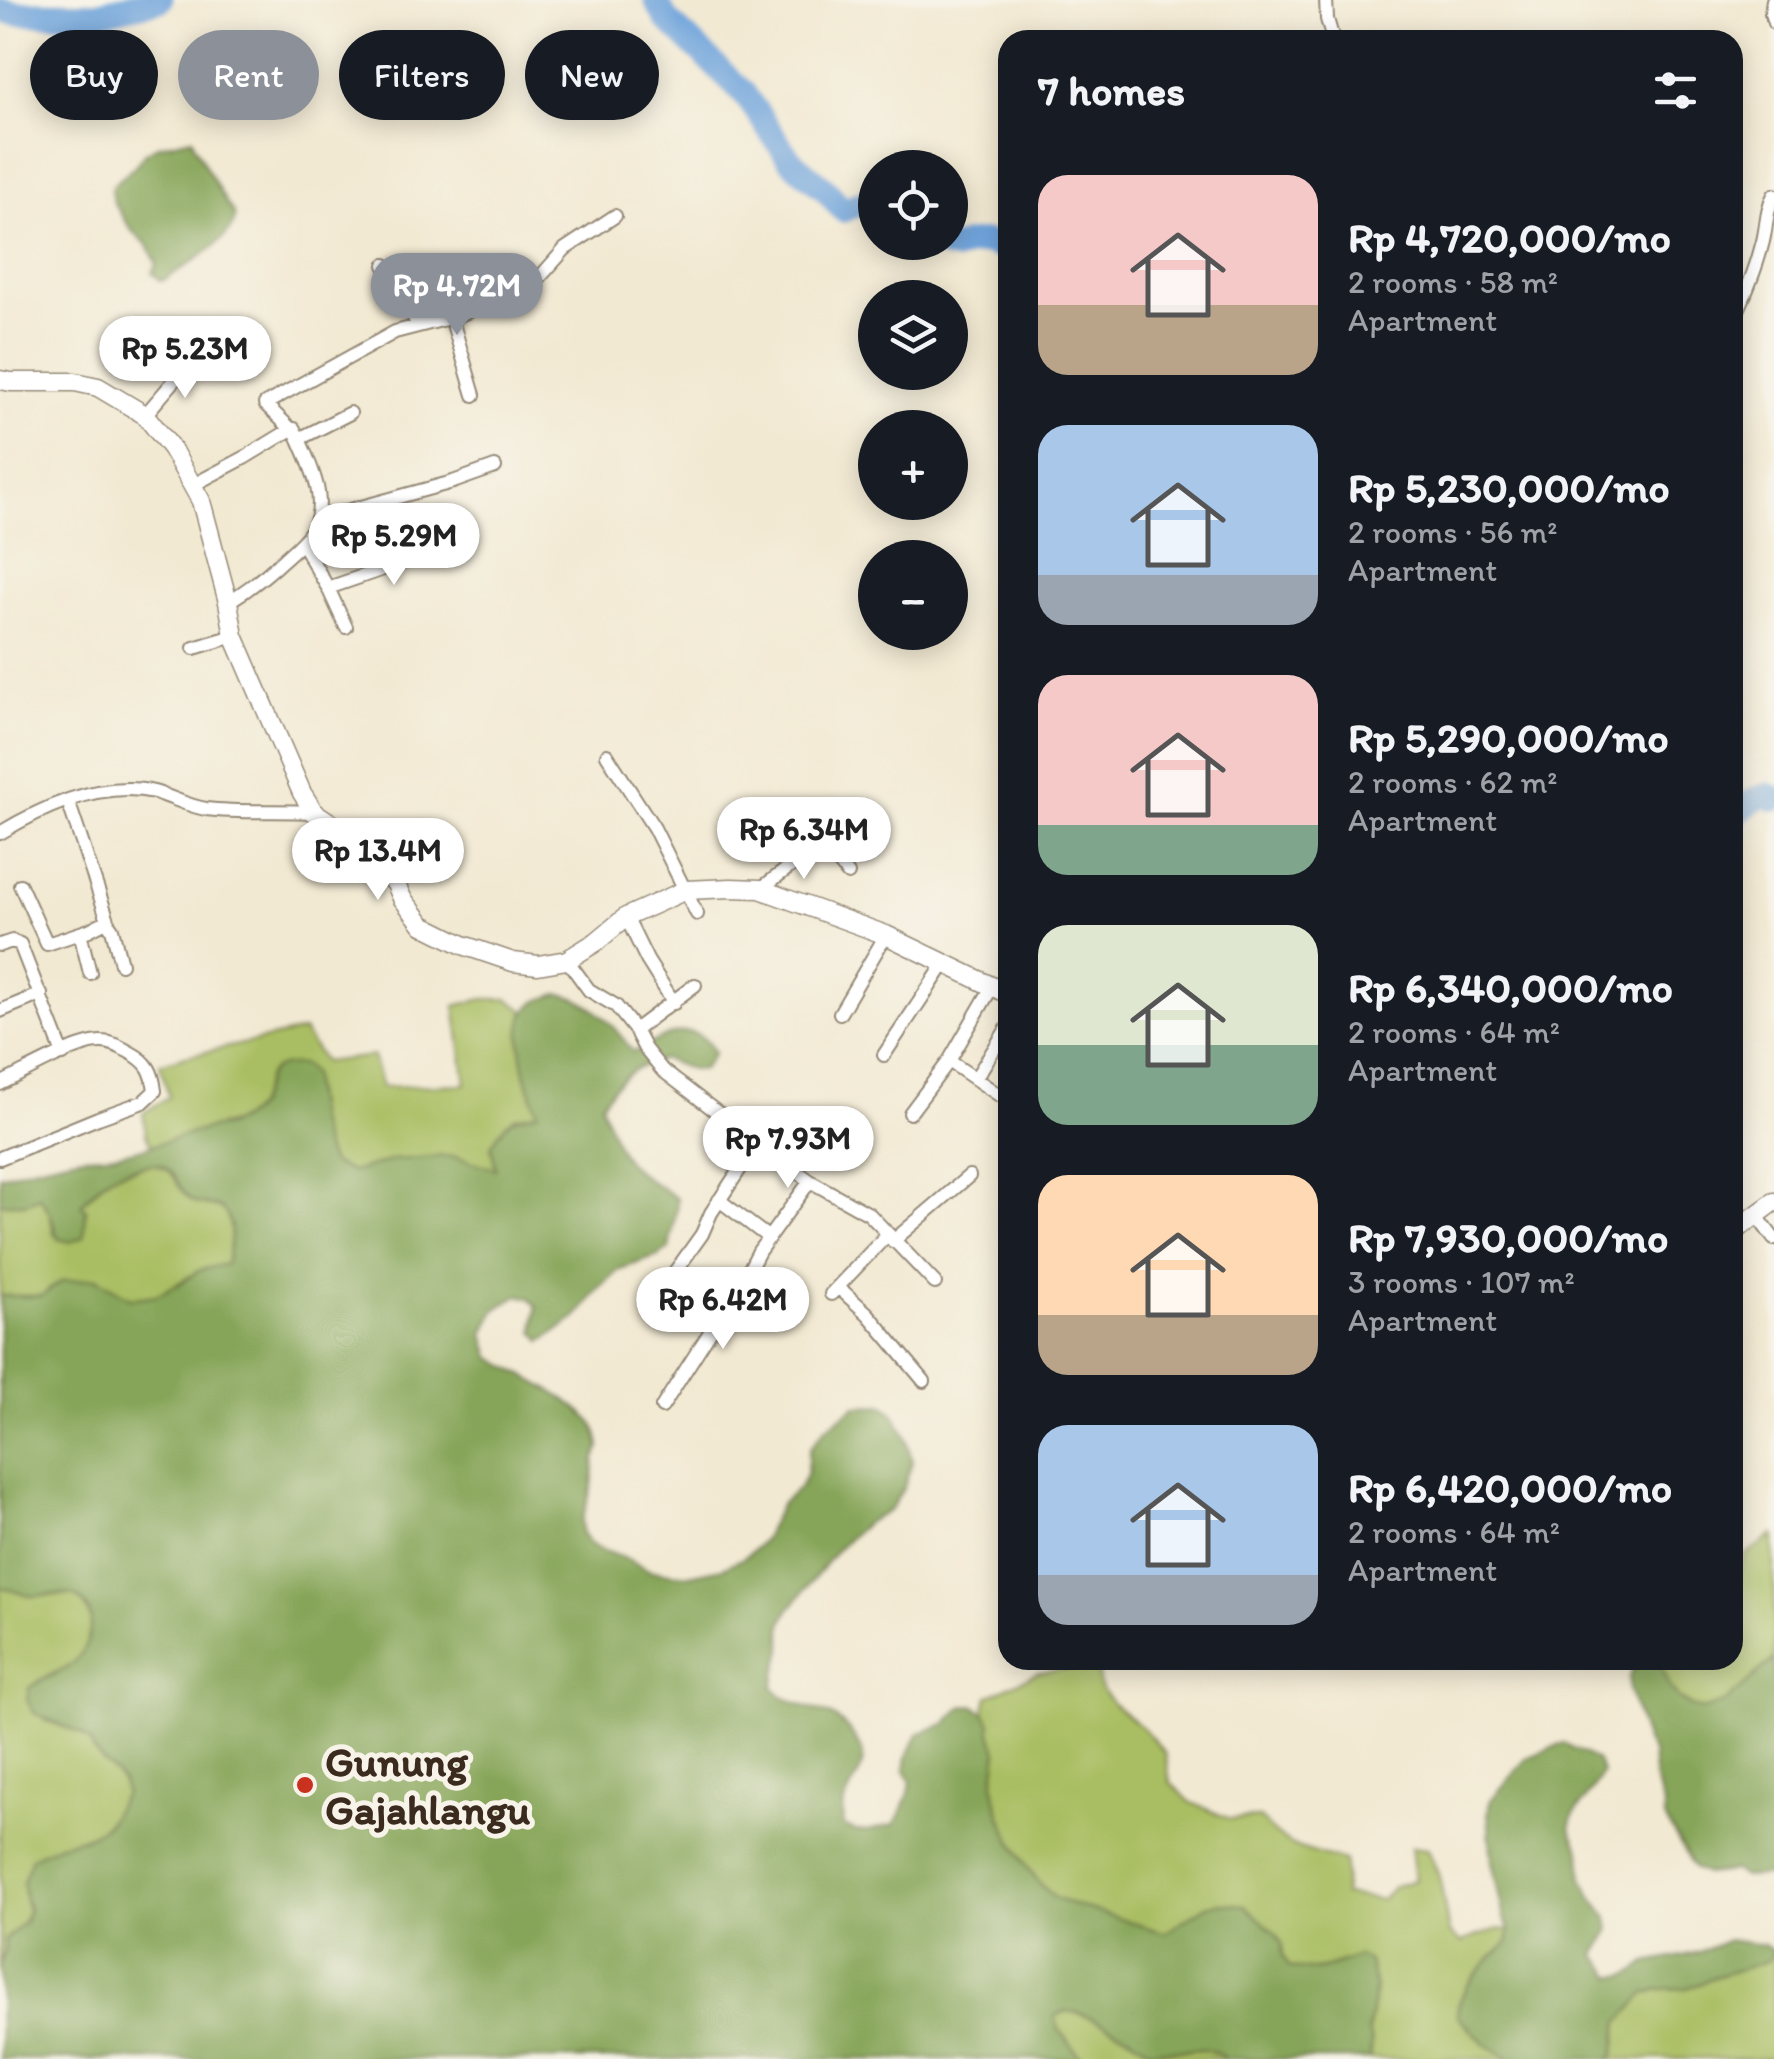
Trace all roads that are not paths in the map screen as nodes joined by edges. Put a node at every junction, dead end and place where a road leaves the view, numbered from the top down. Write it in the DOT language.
graph roads {
  1 [pos="1326,0"];
  2 [pos="1773,0"];
  3 [pos="1774,24"];
  4 [pos="1330,30"];
  5 [pos="1774,194"];
  6 [pos="615,216"];
  7 [pos="385,265"];
  8 [pos="1743,298"];
  9 [pos="451,318"];
  10 [pos="418,326"];
  11 [pos="193,359"];
  12 [pos="4,385"];
  13 [pos="474,395"];
  14 [pos="350,413"];
  15 [pos="146,415"];
  16 [pos="290,434"];
  17 [pos="496,467"];
  18 [pos="193,485"];
  19 [pos="317,519"];
  20 [pos="302,542"];
  21 [pos="448,546"];
  22 [pos="328,588"];
  23 [pos="228,602"];
  24 [pos="346,627"];
  25 [pos="234,636"];
  26 [pos="194,648"];
  27 [pos="607,755"];
  28 [pos="68,801"];
  29 [pos="314,812"];
  30 [pos="0,833"];
  31 [pos="848,874"];
  32 [pos="20,885"];
  33 [pos="760,889"];
  34 [pos="686,890"];
  35 [pos="697,914"];
  36 [pos="626,917"];
  37 [pos="107,922"];
  38 [pos="80,934"];
  39 [pos="886,935"];
  40 [pos="0,945"];
  41 [pos="567,960"];
  42 [pos="944,962"];
  43 [pos="122,964"];
  44 [pos="90,973"];
  45 [pos="695,986"];
  46 [pos="998,989"];
  47 [pos="998,993"];
  48 [pos="41,994"];
  49 [pos="674,1003"];
  50 [pos="0,1010"];
  51 [pos="840,1012"];
  52 [pos="635,1030"];
  53 [pos="998,1043"];
  54 [pos="63,1054"];
  55 [pos="884,1054"];
  56 [pos="949,1061"];
  57 [pos="980,1073"];
  58 [pos="0,1084"];
  59 [pos="998,1095"];
  60 [pos="910,1113"];
  61 [pos="816,1117"];
  62 [pos="773,1121"];
  63 [pos="758,1143"];
  64 [pos="0,1158"];
  65 [pos="785,1162"];
  66 [pos="969,1176"];
  67 [pos="810,1181"];
  68 [pos="719,1200"];
  69 [pos="1774,1202"];
  70 [pos="1757,1216"];
  71 [pos="1743,1226"];
  72 [pos="769,1238"];
  73 [pos="890,1238"];
  74 [pos="1774,1238"];
  75 [pos="935,1284"];
  76 [pos="652,1304"];
  77 [pos="924,1381"];
  78 [pos="662,1407"];
  1 -- 4 [label="street"];
  2 -- 3 [label="street"];
  5 -- 8 [label="street"];
  6 -- 9 [label="street"];
  7 -- 10 [label="street"];
  9 -- 10 [label="street"];
  9 -- 13 [label="street"];
  10 -- 16 [label="street"];
  11 -- 15 [label="street"];
  12 -- 15 [label="street"];
  14 -- 16 [label="street"];
  15 -- 18 [label="street"];
  16 -- 18 [label="street"];
  16 -- 19 [label="street"];
  17 -- 19 [label="street"];
  18 -- 23 [label="street"];
  19 -- 20 [label="street"];
  20 -- 22 [label="street"];
  20 -- 23 [label="street"];
  21 -- 22 [label="street"];
  22 -- 24 [label="street"];
  23 -- 25 [label="street"];
  25 -- 26 [label="street"];
  25 -- 29 [label="street"];
  27 -- 34 [label="street"];
  28 -- 29 [label="street"];
  28 -- 30 [label="street"];
  28 -- 37 [label="street"];
  29 -- 41 [label="street"];
  31 -- 33 [label="street"];
  32 -- 38 [label="street"];
  33 -- 34 [label="street"];
  33 -- 39 [label="street"];
  34 -- 35 [label="street"];
  34 -- 36 [label="street"];
  36 -- 41 [label="street"];
  36 -- 49 [label="street"];
  37 -- 38 [label="street"];
  37 -- 43 [label="street"];
  38 -- 44 [label="street"];
  39 -- 42 [label="street"];
  39 -- 51 [label="street"];
  40 -- 48 [label="street"];
  41 -- 52 [label="street"];
  42 -- 46 [label="street"];
  42 -- 55 [label="street"];
  45 -- 49 [label="street"];
  47 -- 56 [label="street"];
  48 -- 50 [label="street"];
  48 -- 54 [label="street"];
  49 -- 52 [label="street"];
  52 -- 63 [label="street"];
  53 -- 57 [label="street"];
  54 -- 58 [label="street"];
  54 -- 64 [label="street"];
  56 -- 59 [label="street"];
  56 -- 60 [label="street"];
  61 -- 65 [label="street"];
  62 -- 63 [label="street"];
  63 -- 65 [label="street"];
  63 -- 68 [label="street"];
  65 -- 67 [label="street"];
  66 -- 73 [label="street"];
  67 -- 72 [label="street"];
  67 -- 73 [label="street"];
  68 -- 72 [label="street"];
  68 -- 76 [label="street"];
  69 -- 70 [label="street"];
  70 -- 71 [label="street"];
  70 -- 74 [label="street"];
  72 -- 78 [label="street"];
  73 -- 75 [label="street"];
  73 -- 77 [label="street"];
}
